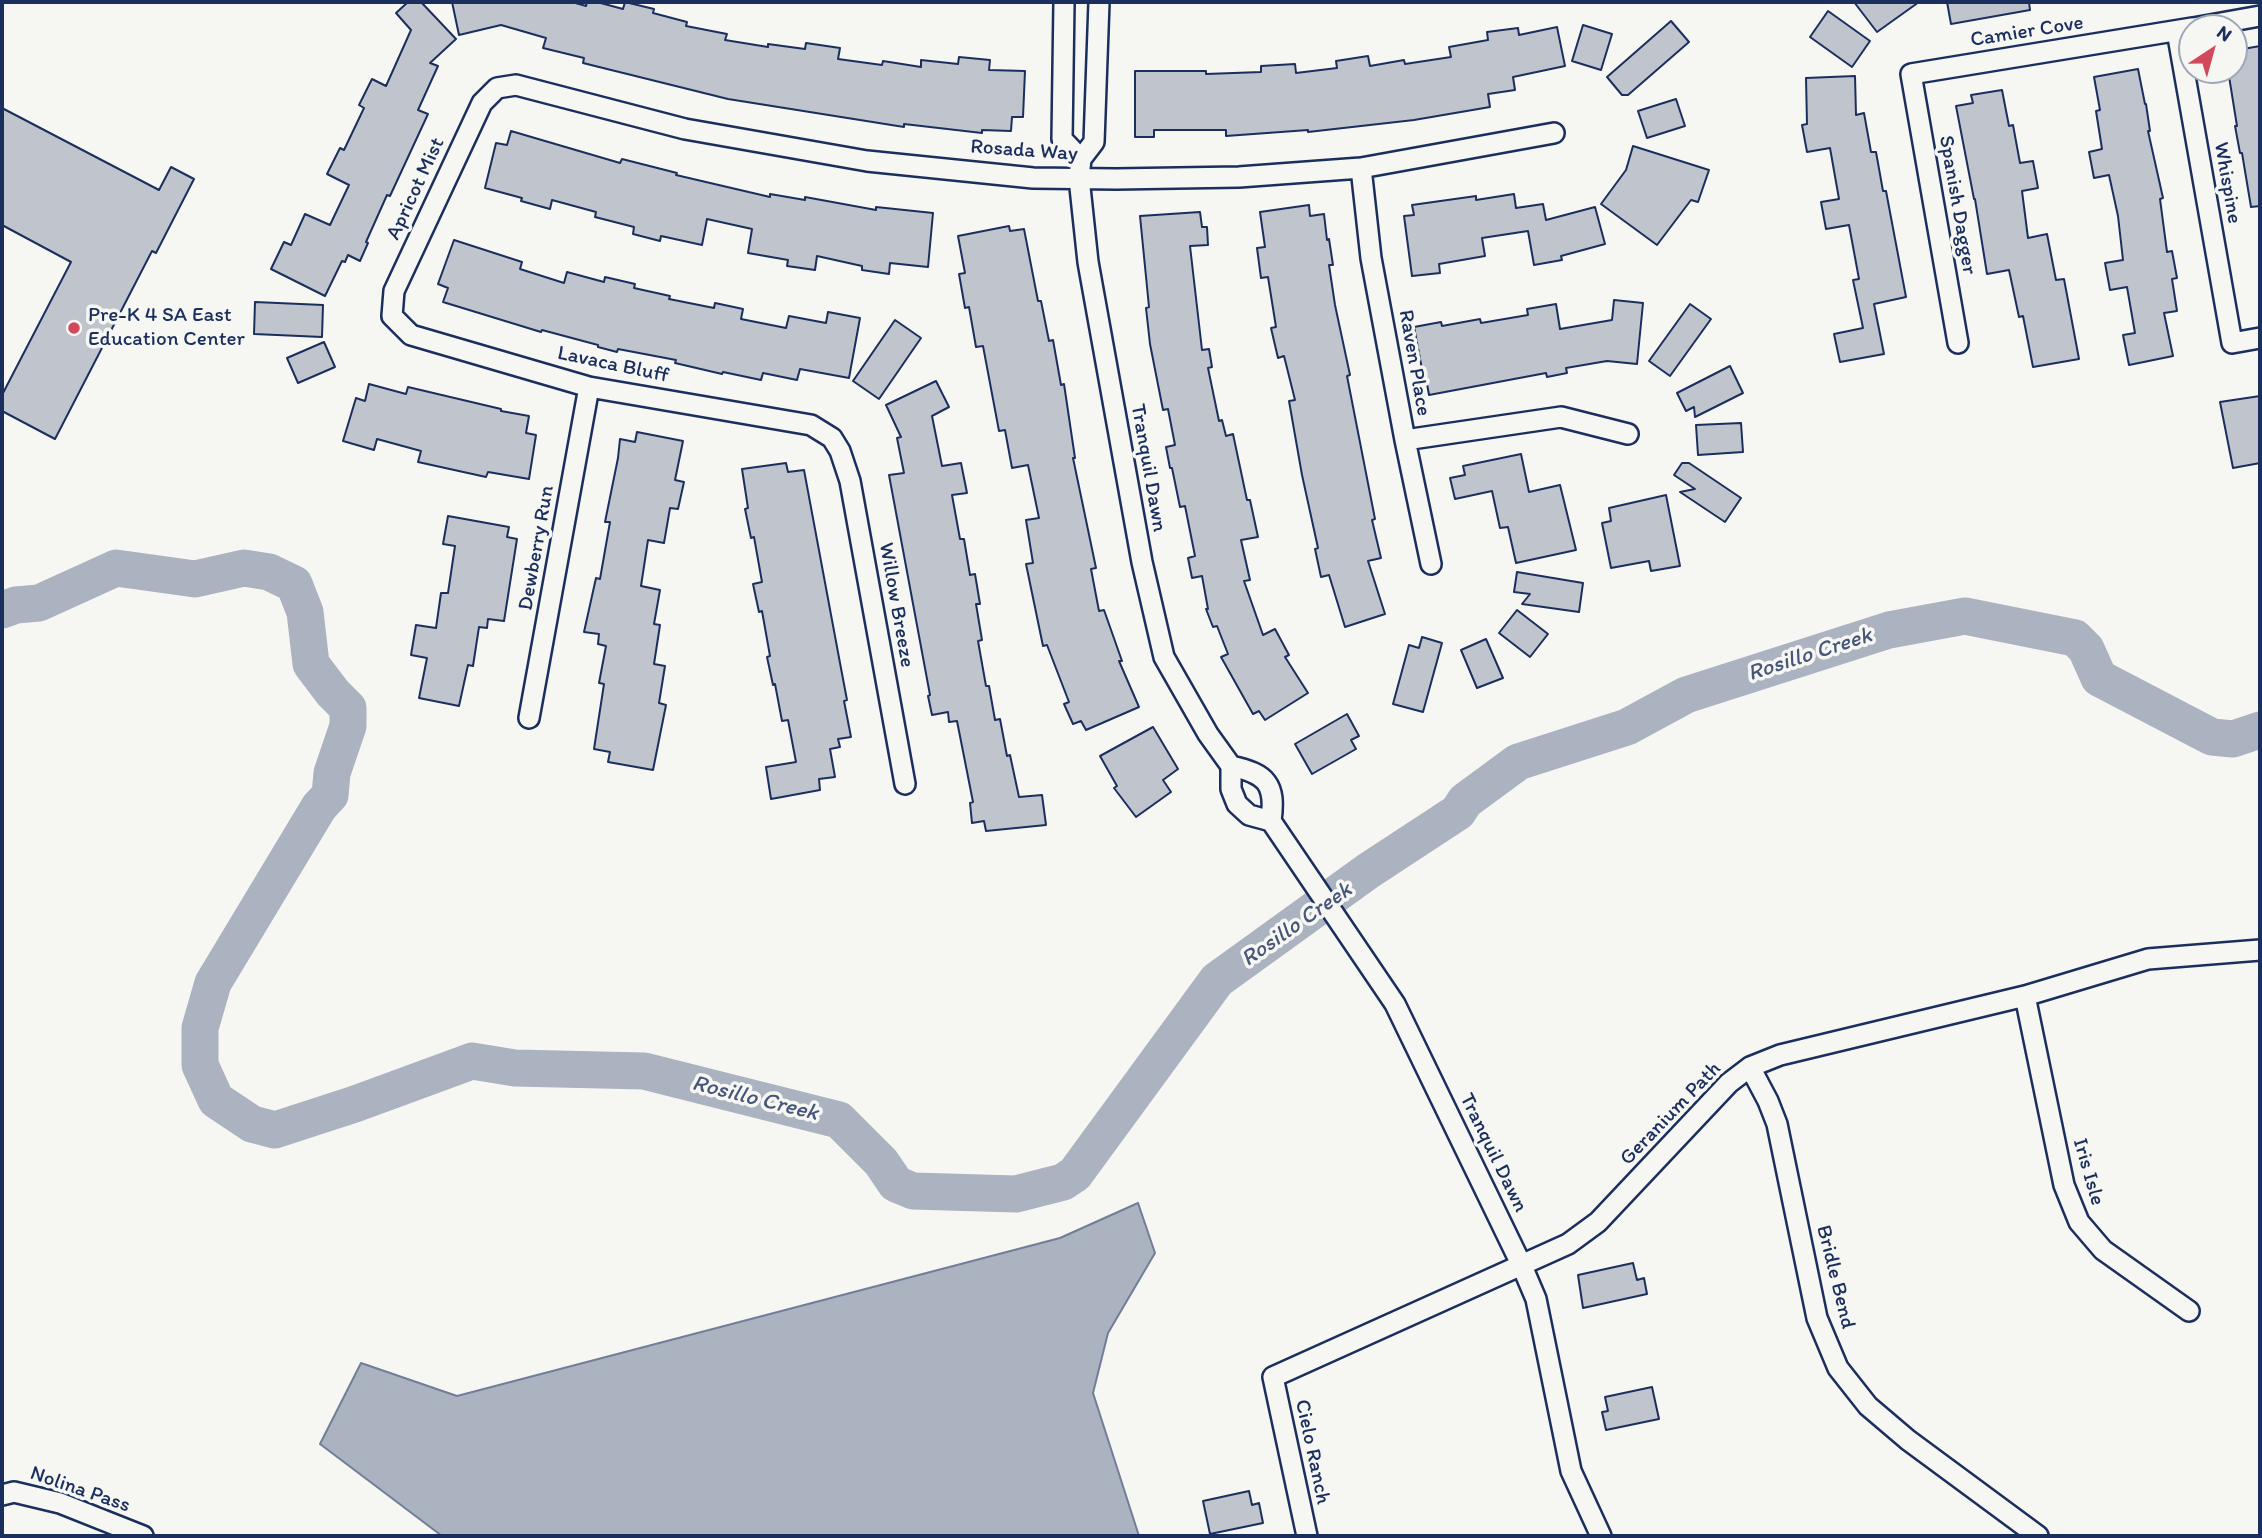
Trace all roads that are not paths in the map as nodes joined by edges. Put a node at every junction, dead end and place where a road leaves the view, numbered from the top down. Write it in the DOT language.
graph roads {
  1 [pos="1064,2"];
  2 [pos="1100,2"];
  3 [pos="2178,31"];
  4 [pos="1911,74"];
  5 [pos="2196,84"];
  6 [pos="497,88"];
  7 [pos="1554,133"];
  8 [pos="1080,168"];
  9 [pos="1361,168"];
  10 [pos="392,316"];
  11 [pos="2260,338"];
  12 [pos="1958,343"];
  13 [pos="589,387"];
  14 [pos="1628,434"];
  15 [pos="832,438"];
  16 [pos="1405,440"];
  17 [pos="1431,564"];
  18 [pos="529,718"];
  19 [pos="1231,766"];
  20 [pos="905,784"];
  21 [pos="1271,821"];
  22 [pos="2260,950"];
  23 [pos="2025,996"];
  24 [pos="1750,1068"];
  25 [pos="1522,1266"];
  26 [pos="2189,1311"];
  27 [pos="1273,1377"];
  28 [pos="2,1495"];
  29 [pos="143,1536"];
  30 [pos="1307,1536"];
  31 [pos="1601,1536"];
  32 [pos="2038,1536"];
  1 -- 8 [label="street, Tranquil Dawn"];
  2 -- 8 [label="street"];
  3 -- 4 [label="street, Camier Cove"];
  4 -- 12 [label="street, Spanish Dagger"];
  5 -- 11 [label="street, Whispine"];
  6 -- 8 [label="street, Rosada Way"];
  6 -- 10 [label="street, Apricot Mist"];
  7 -- 9 [label="street, Rosada Way"];
  8 -- 9 [label="street, Rosada Way"];
  8 -- 19 [label="street, Tranquil Dawn"];
  9 -- 16 [label="street, Raven Place"];
  10 -- 13 [label="street, Lavaca Bluff"];
  13 -- 15 [label="street, Lavaca Bluff"];
  13 -- 18 [label="street, Dewberry Run"];
  14 -- 16 [label="street"];
  15 -- 20 [label="street, Willow Breeze"];
  16 -- 17 [label="street, Raven Place"];
  19 -- 21 [label="street, Tranquil Dawn"];
  19 -- 21 [label="street, Tranquil Dawn"];
  21 -- 25 [label="street, Tranquil Dawn"];
  22 -- 23 [label="street, Geranium Path"];
  23 -- 24 [label="street, Geranium Path"];
  23 -- 26 [label="street, Iris Isle"];
  24 -- 25 [label="street, Geranium Path"];
  24 -- 32 [label="street, Bridle Bend"];
  25 -- 27 [label="street, Geranium Path"];
  25 -- 31 [label="street, Tranquil Dawn"];
  27 -- 30 [label="street, Cielo Ranch"];
  28 -- 29 [label="street, Nolina Pass"];
}
